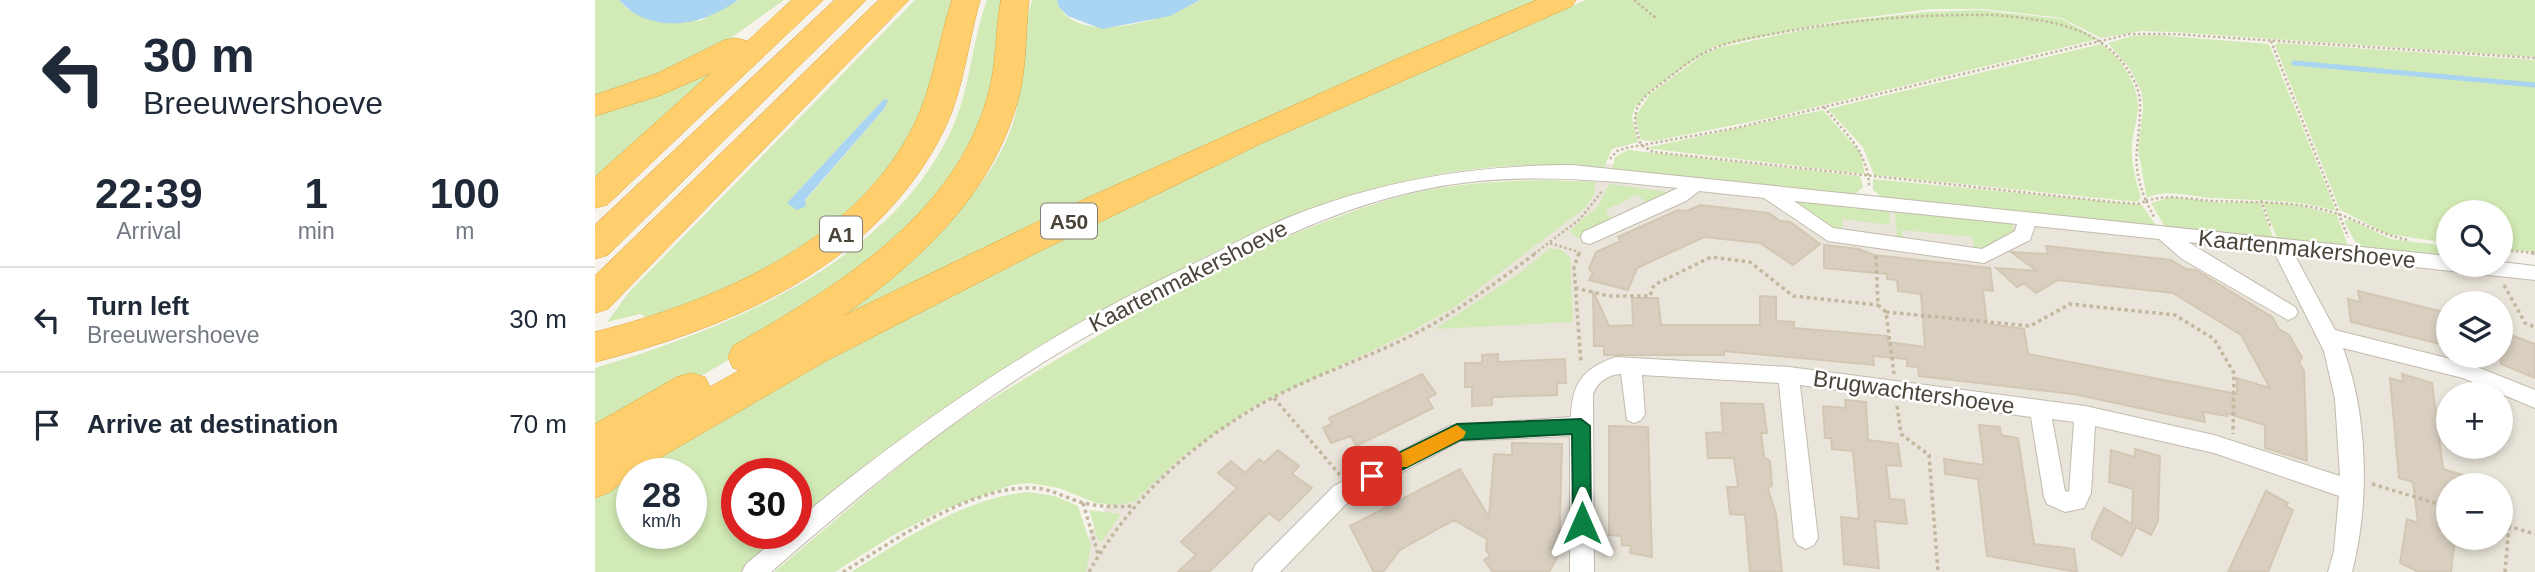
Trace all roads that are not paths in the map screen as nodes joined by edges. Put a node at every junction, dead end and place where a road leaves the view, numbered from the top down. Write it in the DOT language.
graph roads {
  1 [pos="808,0"];
  2 [pos="852,0"];
  3 [pos="895,0"];
  4 [pos="966,0"];
  5 [pos="1015,0"];
  6 [pos="1562,0"];
  7 [pos="595,106"];
  8 [pos="1695,184"];
  9 [pos="1769,192"];
  10 [pos="595,196"];
  11 [pos="2028,219"];
  12 [pos="2165,234"];
  13 [pos="1590,237"];
  14 [pos="595,246"];
  15 [pos="2280,246"];
  16 [pos="2436,262"];
  17 [pos="2513,265"];
  18 [pos="2535,273"];
  19 [pos="595,299"];
  20 [pos="2288,313"];
  21 [pos="2328,336"];
  22 [pos="595,347"];
  23 [pos="1631,366"];
  24 [pos="1789,375"];
  25 [pos="2535,399"];
  26 [pos="2040,409"];
  27 [pos="1634,414"];
  28 [pos="2085,415"];
  29 [pos="1581,426"];
  30 [pos="595,445"];
  31 [pos="595,479"];
  32 [pos="2351,484"];
  33 [pos="1806,538"];
  34 [pos="754,572"];
  35 [pos="1264,572"];
  36 [pos="1582,572"];
  37 [pos="2340,572"];
  1 -- 7 [label="highway"];
  1 -- 10 [label="highway"];
  2 -- 14 [label="highway"];
  3 -- 19 [label="highway"];
  4 -- 22 [label="highway, A1"];
  5 -- 30 [label="highway"];
  6 -- 31 [label="highway, A50"];
  8 -- 9 [label="street, Kaartenmakershoeve"];
  8 -- 13 [label="street"];
  8 -- 34 [label="street, Kaartenmakershoeve"];
  9 -- 11 [label="street, Kaartenmakershoeve"];
  9 -- 11 [label="street, Kaartenmakershoeve"];
  11 -- 12 [label="street, Kaartenmakershoeve"];
  12 -- 15 [label="street, Kaartenmakershoeve"];
  12 -- 20 [label="street, Kaartenmakershoeve"];
  15 -- 16 [label="street, Kaartenmakershoeve"];
  15 -- 21 [label="street"];
  17 -- 18 [label="street"];
  21 -- 25 [label="street"];
  21 -- 32 [label="street"];
  23 -- 24 [label="street, Brugwachtershoeve"];
  23 -- 27 [label="street"];
  23 -- 29 [label="street, Brugwachtershoeve"];
  24 -- 26 [label="street, Brugwachtershoeve"];
  24 -- 33 [label="street, Brugwachtershoeve"];
  26 -- 28 [label="street, Brugwachtershoeve"];
  26 -- 28 [label="street, Brugwachtershoeve"];
  28 -- 32 [label="street, Brugwachtershoeve"];
  29 -- 35 [label="street"];
  29 -- 36 [label="street"];
  32 -- 37 [label="street"];
}
